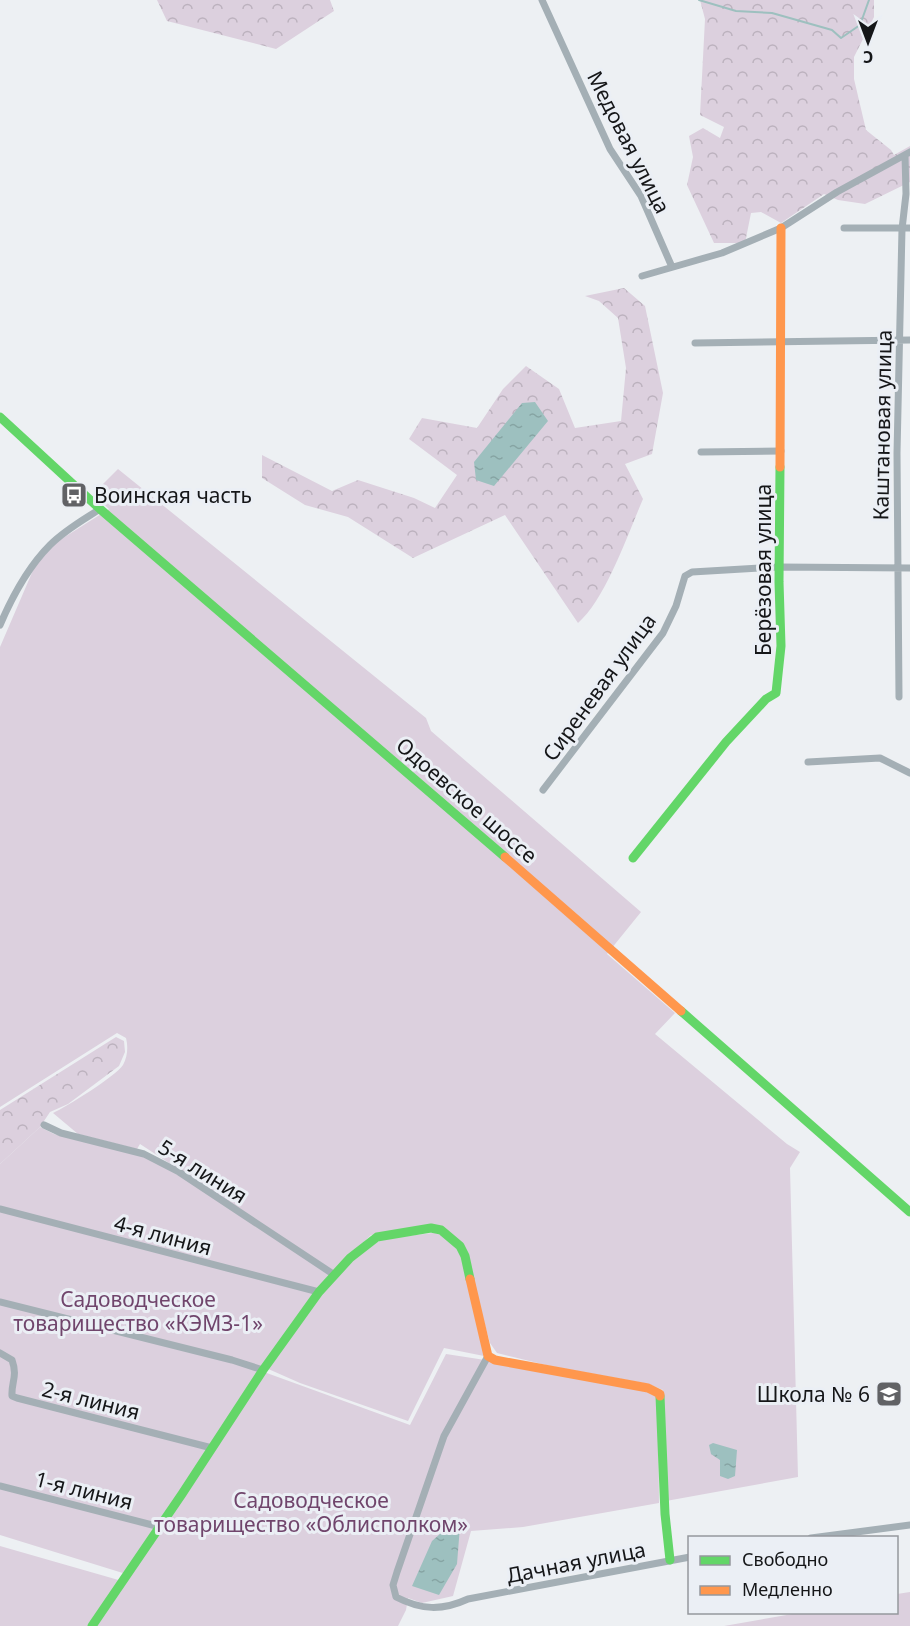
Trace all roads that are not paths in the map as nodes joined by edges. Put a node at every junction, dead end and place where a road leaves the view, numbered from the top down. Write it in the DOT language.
graph roads {
  1 [pos="542,0"];
  2 [pos="907,153"];
  3 [pos="781,228"];
  4 [pos="844,228"];
  5 [pos="910,228"];
  6 [pos="902,229"];
  7 [pos="672,267"];
  8 [pos="642,276"];
  9 [pos="900,340"];
  10 [pos="910,340"];
  11 [pos="780,341"];
  12 [pos="695,343"];
  13 [pos="0,417"];
  14 [pos="781,451"];
  15 [pos="701,452"];
  16 [pos="100,509"];
  17 [pos="779,567"];
  18 [pos="898,568"];
  19 [pos="910,568"];
  20 [pos="0,625"];
  21 [pos="899,697"];
  22 [pos="808,762"];
  23 [pos="910,773"];
  24 [pos="543,790"];
  25 [pos="633,858"];
  26 [pos="44,1125"];
  27 [pos="0,1209"];
  28 [pos="910,1212"];
  29 [pos="333,1274"];
  30 [pos="319,1292"];
  31 [pos="0,1302"];
  32 [pos="0,1353"];
  33 [pos="488,1356"];
  34 [pos="263,1370"];
  35 [pos="212,1448"];
  36 [pos="0,1486"];
  37 [pos="910,1525"];
  38 [pos="160,1527"];
  39 [pos="826,1536"];
  40 [pos="688,1557"];
  41 [pos="670,1560"];
  42 [pos="92,1626"];
  1 -- 7 [label="street, Медовая улица"];
  2 -- 3 [label="street"];
  2 -- 6 [label="street, Каштановая улица"];
  3 -- 7 [label="street"];
  3 -- 11 [label="street, Берёзовая улица"];
  4 -- 6 [label="street"];
  5 -- 6 [label="street"];
  6 -- 9 [label="street, Каштановая улица"];
  7 -- 8 [label="street"];
  9 -- 10 [label="street"];
  9 -- 11 [label="street"];
  9 -- 18 [label="street, Каштановая улица"];
  11 -- 12 [label="street"];
  11 -- 14 [label="street, Берёзовая улица"];
  13 -- 16 [label="street, Одоевское шоссе"];
  14 -- 15 [label="street"];
  14 -- 17 [label="street, Берёзовая улица"];
  16 -- 20 [label="street"];
  16 -- 28 [label="street, Одоевское шоссе"];
  17 -- 18 [label="street, Сиреневая улица"];
  17 -- 24 [label="street, Сиреневая улица"];
  17 -- 25 [label="street, Берёзовая улица"];
  18 -- 19 [label="street, Сиреневая улица"];
  18 -- 21 [label="street, Каштановая улица"];
  22 -- 23 [label="street"];
  26 -- 29 [label="street, 5-я линия"];
  27 -- 30 [label="street, 4-я линия"];
  29 -- 30 [label="street"];
  29 -- 33 [label="street"];
  30 -- 34 [label="street"];
  31 -- 34 [label="street"];
  32 -- 35 [label="street, 2-я линия"];
  33 -- 41 [label="street"];
  33 -- 41 [label="street, Дачная улица"];
  34 -- 35 [label="street"];
  35 -- 38 [label="street"];
  36 -- 38 [label="street, 1-я линия"];
  37 -- 39 [label="street"];
  38 -- 42 [label="street"];
  40 -- 41 [label="street, Дачная улица"];
}
